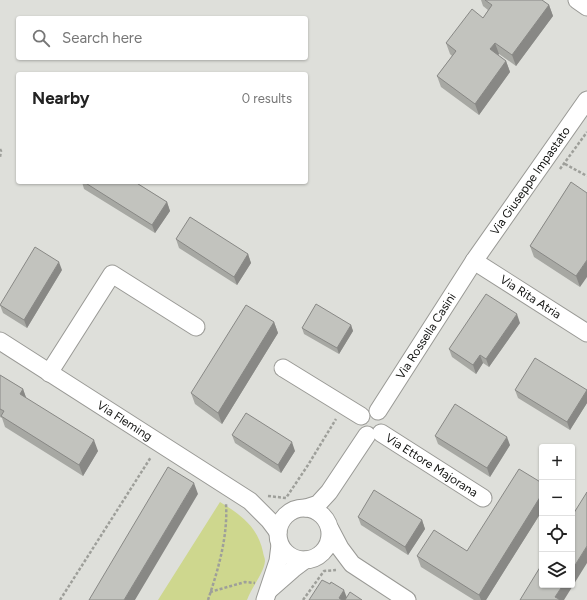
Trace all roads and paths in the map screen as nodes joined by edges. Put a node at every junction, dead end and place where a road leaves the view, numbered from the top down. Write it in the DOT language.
graph roads {
  1 [pos="577,0"];
  2 [pos="587,7"];
  3 [pos="587,100"];
  4 [pos="587,132"];
  5 [pos="0,149"];
  6 [pos="0,157"];
  7 [pos="565,164"];
  8 [pos="560,169"];
  9 [pos="587,176"];
  10 [pos="474,261"];
  11 [pos="196,327"];
  12 [pos="587,333"];
  13 [pos="0,341"];
  14 [pos="283,368"];
  15 [pos="49,373"];
  16 [pos="344,405"];
  17 [pos="378,411"];
  18 [pos="362,416"];
  19 [pos="374,434"];
  20 [pos="160,443"];
  21 [pos="224,484"];
  22 [pos="329,492"];
  23 [pos="256,496"];
  24 [pos="483,498"];
  25 [pos="299,509"];
  26 [pos="326,522"];
  27 [pos="279,538"];
  28 [pos="312,558"];
  29 [pos="352,564"];
  30 [pos="314,584"];
  31 [pos="210,592"];
  32 [pos="267,595"];
  33 [pos="60,600"];
  34 [pos="208,600"];
  35 [pos="303,600"];
  36 [pos="407,600"];
  1 -- 2 [label="street"];
  3 -- 10 [label="street, Via Giuseppe Impastato"];
  4 -- 7 [label="path"];
  5 -- 6 [label="path"];
  7 -- 8 [label="path"];
  7 -- 9 [label="path"];
  10 -- 12 [label="street, Via Rita Atria"];
  10 -- 17 [label="street, Via Rossella Casini"];
  11 -- 15 [label="street"];
  13 -- 15 [label="street, Via Fleming"];
  14 -- 16 [label="street"];
  15 -- 20 [label="street, Via Fleming"];
  16 -- 18 [label="street"];
  16 -- 23 [label="path"];
  17 -- 18 [label="street"];
  17 -- 19 [label="street"];
  18 -- 19 [label="street"];
  19 -- 22 [label="street"];
  19 -- 24 [label="street, Via Ettore Majorana"];
  20 -- 21 [label="street, Via Fleming"];
  20 -- 33 [label="path"];
  21 -- 23 [label="street, Via Fleming"];
  21 -- 31 [label="path"];
  22 -- 25 [label="street"];
  22 -- 26 [label="street"];
  23 -- 25 [label="street, Via Fleming"];
  23 -- 27 [label="street, Via Fleming"];
  25 -- 26 [label="street"];
  25 -- 27 [label="street"];
  26 -- 28 [label="street"];
  26 -- 29 [label="street"];
  27 -- 28 [label="street"];
  27 -- 32 [label="street"];
  28 -- 29 [label="street"];
  28 -- 32 [label="street"];
  29 -- 36 [label="street"];
  30 -- 35 [label="path"];
  31 -- 32 [label="path"];
  31 -- 34 [label="path"];
}
